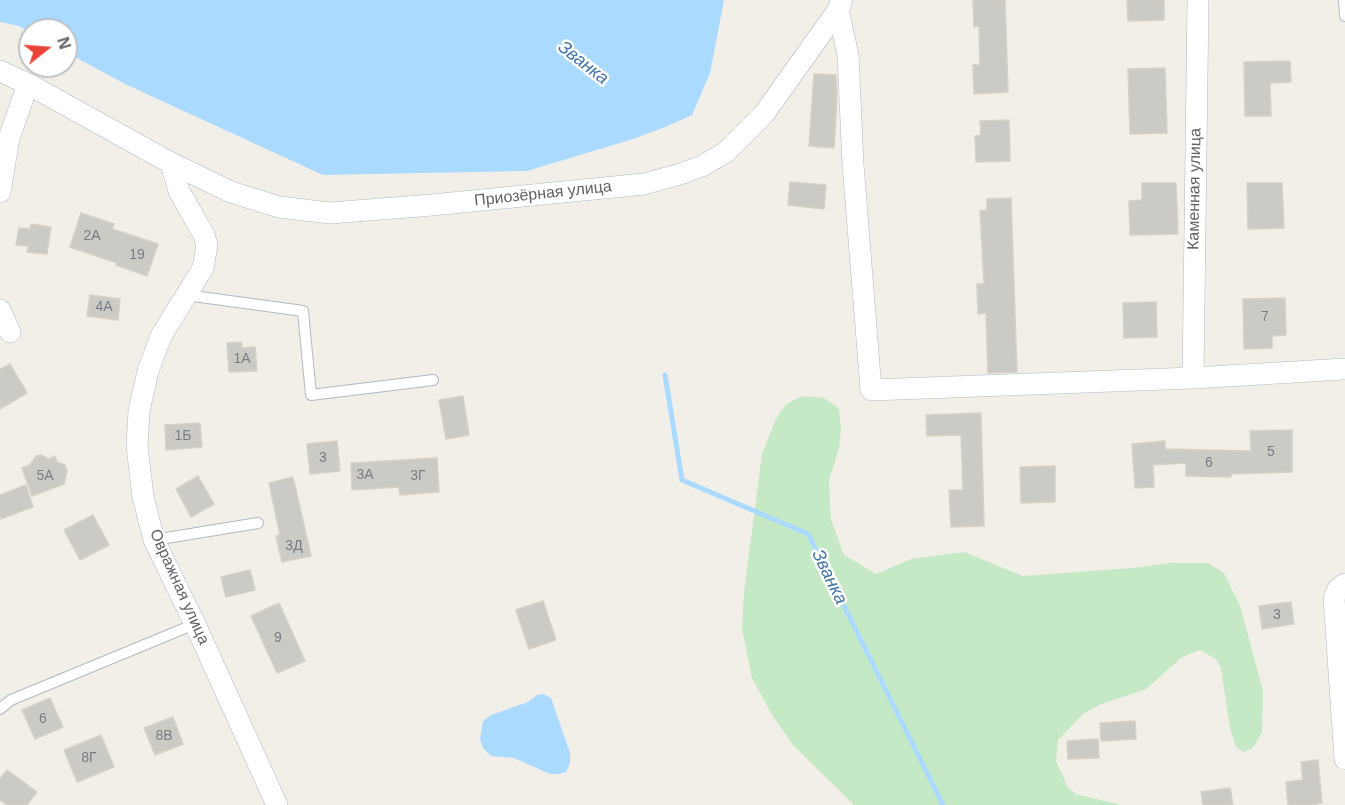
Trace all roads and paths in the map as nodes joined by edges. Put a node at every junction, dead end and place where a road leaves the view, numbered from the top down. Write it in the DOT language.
graph roads {
  1 [pos="1198,0"];
  2 [pos="1344,0"];
  3 [pos="840,5"];
  4 [pos="1345,16"];
  5 [pos="0,71"];
  6 [pos="28,84"];
  7 [pos="171,163"];
  8 [pos="0,192"];
  9 [pos="186,295"];
  10 [pos="0,310"];
  11 [pos="10,332"];
  12 [pos="1345,369"];
  13 [pos="1193,378"];
  14 [pos="433,380"];
  15 [pos="258,523"];
  16 [pos="154,540"];
  17 [pos="1340,591"];
  18 [pos="195,624"];
  19 [pos="0,709"];
  20 [pos="1345,759"];
  21 [pos="277,805"];
  1 -- 13 [label="street, Каменная улица"];
  2 -- 4 [label="lane"];
  3 -- 7 [label="street, Приозёрная улица"];
  3 -- 13 [label="street"];
  5 -- 6 [label="street, Приозёрная улица"];
  6 -- 7 [label="street, Приозёрная улица"];
  6 -- 8 [label="street"];
  7 -- 9 [label="street, Овражная улица"];
  9 -- 14 [label="lane"];
  9 -- 16 [label="street, Овражная улица"];
  10 -- 11 [label="street"];
  12 -- 13 [label="street"];
  15 -- 16 [label="lane"];
  16 -- 18 [label="street, Овражная улица"];
  17 -- 20 [label="street"];
  18 -- 19 [label="lane"];
  18 -- 21 [label="street, Овражная улица"];
}
